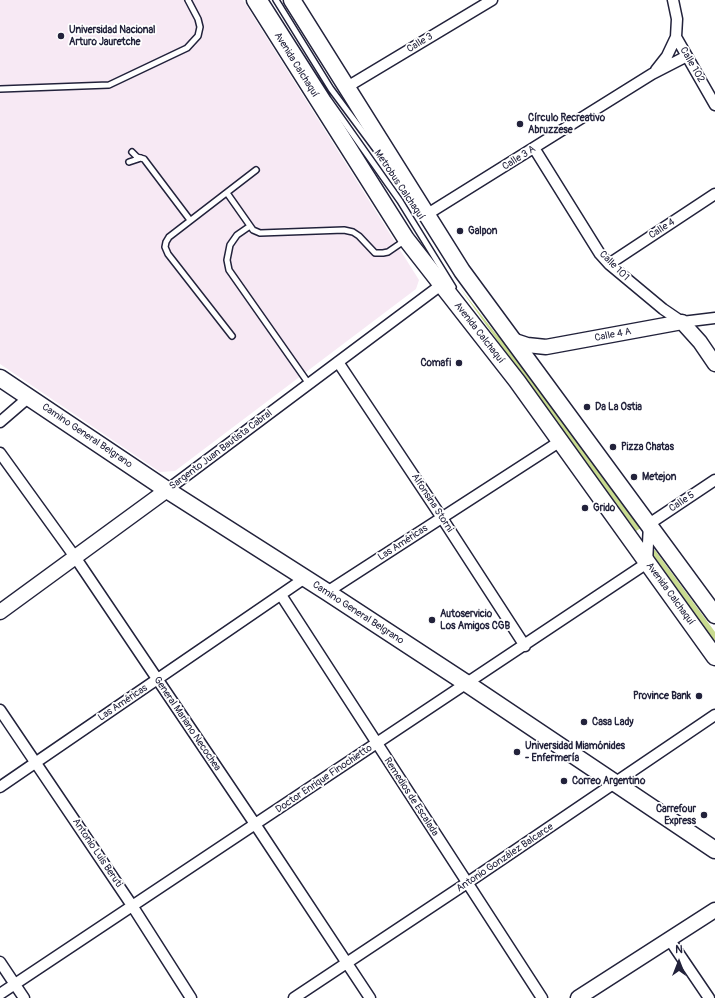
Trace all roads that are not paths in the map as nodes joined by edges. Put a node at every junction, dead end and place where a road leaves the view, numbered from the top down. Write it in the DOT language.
graph roads {
  1 [pos="188,0"];
  2 [pos="255,0"];
  3 [pos="265,0"];
  4 [pos="276,0"];
  5 [pos="292,0"];
  6 [pos="492,0"];
  7 [pos="673,0"];
  8 [pos="676,37"];
  9 [pos="687,56"];
  10 [pos="652,74"];
  11 [pos="347,87"];
  12 [pos="0,89"];
  13 [pos="715,104"];
  14 [pos="534,148"];
  15 [pos="132,152"];
  16 [pos="144,158"];
  17 [pos="129,162"];
  18 [pos="386,163"];
  19 [pos="390,169"];
  20 [pos="256,170"];
  21 [pos="227,193"];
  22 [pos="715,194"];
  23 [pos="426,215"];
  24 [pos="190,220"];
  25 [pos="250,226"];
  26 [pos="406,239"];
  27 [pos="609,264"];
  28 [pos="449,285"];
  29 [pos="473,288"];
  30 [pos="715,318"];
  31 [pos="682,322"];
  32 [pos="488,333"];
  33 [pos="232,336"];
  34 [pos="512,340"];
  35 [pos="338,362"];
  36 [pos="715,364"];
  37 [pos="0,378"];
  38 [pos="516,381"];
  39 [pos="309,384"];
  40 [pos="29,397"];
  41 [pos="0,422"];
  42 [pos="559,442"];
  43 [pos="0,453"];
  44 [pos="715,480"];
  45 [pos="167,490"];
  46 [pos="442,518"];
  47 [pos="650,524"];
  48 [pos="75,557"];
  49 [pos="647,563"];
  50 [pos="305,578"];
  51 [pos="327,592"];
  52 [pos="281,595"];
  53 [pos="0,612"];
  54 [pos="715,614"];
  55 [pos="525,646"];
  56 [pos="715,657"];
  57 [pos="157,680"];
  58 [pos="466,683"];
  59 [pos="0,710"];
  60 [pos="715,714"];
  61 [pos="376,743"];
  62 [pos="36,763"];
  63 [pos="616,783"];
  64 [pos="0,787"];
  65 [pos="255,824"];
  66 [pos="715,850"];
  67 [pos="467,884"];
  68 [pos="133,907"];
  69 [pos="715,910"];
  70 [pos="669,939"];
  71 [pos="0,962"];
  72 [pos="348,964"];
  73 [pos="15,984"];
  74 [pos="589,993"];
  75 [pos="0,994"];
  76 [pos="24,998"];
  77 [pos="191,998"];
  78 [pos="294,998"];
  79 [pos="370,998"];
  80 [pos="542,998"];
  81 [pos="578,998"];
  82 [pos="709,998"];
  1 -- 12 [label="lane"];
  2 -- 26 [label="main road, Avenida Calchaquí"];
  3 -- 28 [label="lane, Metrobus Calchaquí"];
  4 -- 18 [label="lane, Metrobus Calchaquí"];
  5 -- 11 [label="main road"];
  6 -- 11 [label="street, Calle 3"];
  7 -- 8 [label="street, Calle 102"];
  8 -- 9 [label="street, Calle 102"];
  8 -- 10 [label="street, Calle 3 A"];
  9 -- 10 [label="street, Calle 3 A"];
  9 -- 13 [label="street, Calle 102"];
  10 -- 14 [label="street, Calle 3 A"];
  11 -- 23 [label="main road"];
  14 -- 23 [label="street, Calle 3 A"];
  14 -- 27 [label="street, Calle 101"];
  15 -- 16 [label="lane"];
  16 -- 17 [label="lane"];
  16 -- 24 [label="lane"];
  19 -- 23 [label="lane, Metrobus Calchaquí"];
  20 -- 21 [label="lane"];
  21 -- 24 [label="lane"];
  21 -- 25 [label="lane"];
  22 -- 27 [label="street, Calle 4"];
  23 -- 29 [label="main road"];
  24 -- 33 [label="lane"];
  25 -- 26 [label="lane"];
  25 -- 39 [label="lane"];
  26 -- 28 [label="main road, Avenida Calchaquí"];
  27 -- 31 [label="street, Calle 101"];
  28 -- 29 [label="main road"];
  28 -- 35 [label="street, Sargento Juan Bautista Cabral"];
  28 -- 38 [label="main road, Avenida Calchaquí"];
  29 -- 34 [label="main road"];
  30 -- 31 [label="street, Calle 4 A"];
  31 -- 34 [label="street, Calle 4 A"];
  31 -- 36 [label="street, Calle 101"];
  32 -- 38 [label="lane"];
  34 -- 47 [label="main road"];
  35 -- 39 [label="street, Sargento Juan Bautista Cabral"];
  35 -- 46 [label="street, Alfonsina Storni"];
  37 -- 40 [label="main road, Camino General Belgrano"];
  38 -- 42 [label="main road, Avenida Calchaquí"];
  39 -- 45 [label="street, Sargento Juan Bautista Cabral"];
  40 -- 41 [label="street"];
  40 -- 45 [label="main road, Camino General Belgrano"];
  42 -- 46 [label="street, Las Américas"];
  42 -- 49 [label="main road, Avenida Calchaquí"];
  43 -- 48 [label="street, General Mariano Necochea"];
  44 -- 47 [label="street, Calle 5"];
  45 -- 48 [label="street, Sargento Juan Bautista Cabral"];
  45 -- 50 [label="main road, Camino General Belgrano"];
  46 -- 51 [label="street, Las Américas"];
  46 -- 55 [label="street, Alfonsina Storni"];
  47 -- 49 [label="street"];
  47 -- 54 [label="main road"];
  48 -- 53 [label="street, Sargento Juan Bautista Cabral"];
  48 -- 57 [label="street, General Mariano Necochea"];
  49 -- 55 [label="street, Doctor Enrique Finochietto"];
  49 -- 56 [label="main road, Avenida Calchaquí"];
  50 -- 51 [label="main road, Camino General Belgrano"];
  50 -- 52 [label="street, Las Américas"];
  51 -- 58 [label="main road, Camino General Belgrano"];
  52 -- 57 [label="street, Las Américas"];
  52 -- 61 [label="street, Remedios de Escalada"];
  55 -- 58 [label="street, Doctor Enrique Finochietto"];
  57 -- 62 [label="street, Las Américas"];
  57 -- 65 [label="street, General Mariano Necochea"];
  58 -- 61 [label="street, Doctor Enrique Finochietto"];
  58 -- 63 [label="main road, Camino General Belgrano"];
  59 -- 62 [label="street, Antonio Luis Beruti"];
  60 -- 63 [label="street, Antonio González Balcarce"];
  61 -- 65 [label="street, Doctor Enrique Finochietto"];
  61 -- 67 [label="street, Remedios de Escalada"];
  62 -- 64 [label="street, Las Américas"];
  62 -- 68 [label="street, Antonio Luis Beruti"];
  63 -- 66 [label="main road, Camino General Belgrano"];
  63 -- 67 [label="street, Antonio González Balcarce"];
  65 -- 68 [label="street, Doctor Enrique Finochietto"];
  65 -- 72 [label="street, General Mariano Necochea"];
  67 -- 72 [label="street, Antonio González Balcarce"];
  67 -- 80 [label="street, Remedios de Escalada"];
  68 -- 73 [label="street, Doctor Enrique Finochietto"];
  68 -- 77 [label="street, Antonio Luis Beruti"];
  69 -- 70 [label="street"];
  70 -- 74 [label="street"];
  70 -- 82 [label="street"];
  71 -- 73 [label="street"];
  72 -- 78 [label="street, Antonio González Balcarce"];
  72 -- 79 [label="street, General Mariano Necochea"];
  73 -- 75 [label="street, Doctor Enrique Finochietto"];
  73 -- 76 [label="street"];
  74 -- 81 [label="street"];
}
